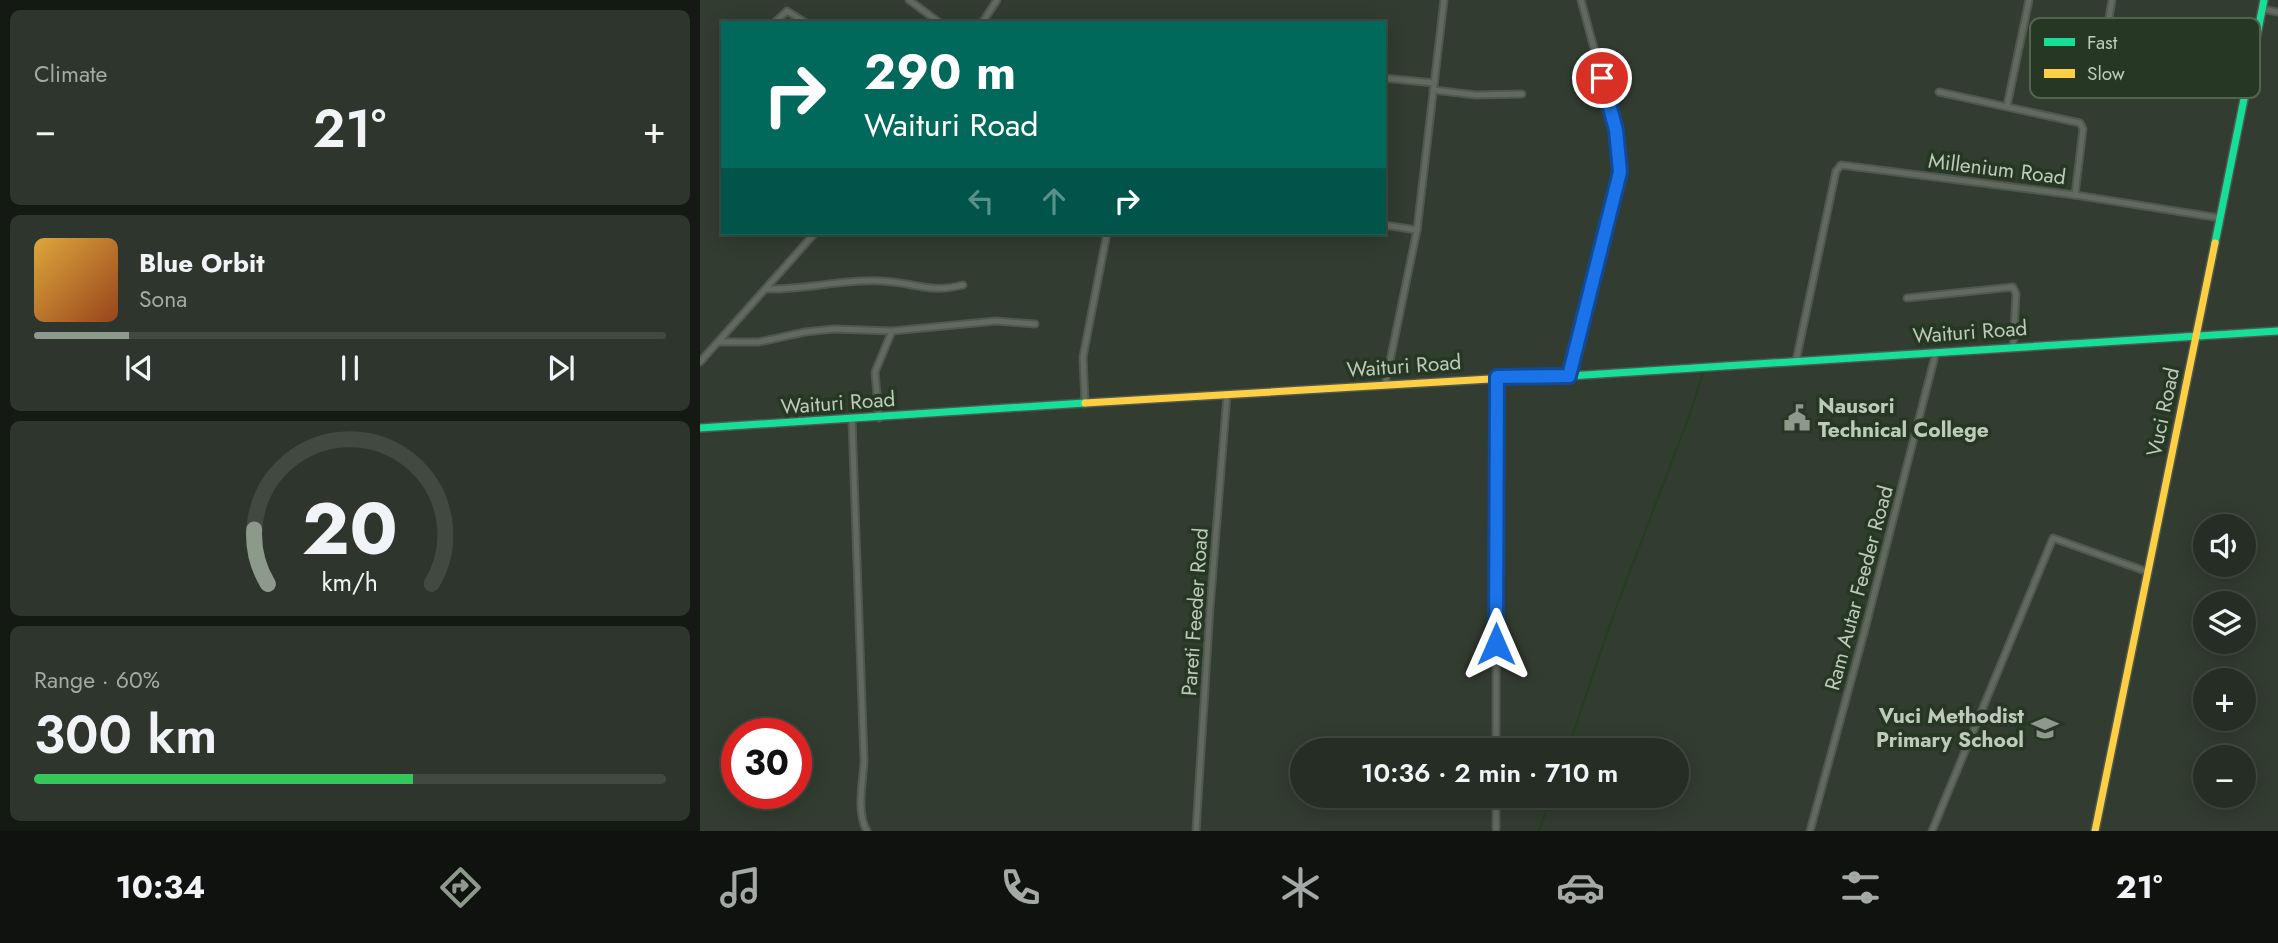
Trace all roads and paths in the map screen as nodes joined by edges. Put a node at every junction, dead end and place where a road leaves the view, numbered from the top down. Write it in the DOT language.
graph roads {
  1 [pos="909,0"];
  2 [pos="997,0"];
  3 [pos="1444,0"];
  4 [pos="1581,0"];
  5 [pos="2029,0"];
  6 [pos="2112,0"];
  7 [pos="2264,0"];
  8 [pos="2262,9"];
  9 [pos="2278,12"];
  10 [pos="2109,18"];
  11 [pos="2260,19"];
  12 [pos="776,21"];
  13 [pos="803,21"];
  14 [pos="937,21"];
  15 [pos="983,21"];
  16 [pos="1386,78"];
  17 [pos="1434,83"];
  18 [pos="1433,90"];
  19 [pos="1938,92"];
  20 [pos="1522,94"];
  21 [pos="2245,98"];
  22 [pos="2007,106"];
  23 [pos="2075,195"];
  24 [pos="2220,218"];
  25 [pos="1386,225"];
  26 [pos="1417,230"];
  27 [pos="813,235"];
  28 [pos="1107,235"];
  29 [pos="963,285"];
  30 [pos="766,289"];
  31 [pos="1908,298"];
  32 [pos="1035,324"];
  33 [pos="891,331"];
  34 [pos="2278,331"];
  35 [pos="2196,336"];
  36 [pos="718,342"];
  37 [pos="2013,347"];
  38 [pos="1936,352"];
  39 [pos="1796,361"];
  40 [pos="700,362"];
  41 [pos="1569,376"];
  42 [pos="1497,377"];
  43 [pos="1385,385"];
  44 [pos="1227,395"];
  45 [pos="1085,404"];
  46 [pos="879,418"];
  47 [pos="852,420"];
  48 [pos="700,428"];
  49 [pos="2148,572"];
  50 [pos="1496,738"];
  51 [pos="1496,808"];
  52 [pos="1496,828"];
  53 [pos="867,831"];
  54 [pos="1196,831"];
  55 [pos="1810,831"];
  56 [pos="1932,831"];
  57 [pos="2095,831"];
  1 -- 14 [label="street"];
  2 -- 15 [label="street"];
  3 -- 17 [label="street"];
  4 -- 41 [label="street"];
  5 -- 22 [label="street"];
  6 -- 10 [label="street"];
  7 -- 8 [label="main road, Vuci Road"];
  8 -- 9 [label="street"];
  8 -- 11 [label="main road, Vuci Road"];
  12 -- 13 [label="street"];
  16 -- 17 [label="street"];
  17 -- 18 [label="street"];
  18 -- 20 [label="street"];
  18 -- 26 [label="street"];
  19 -- 22 [label="street"];
  21 -- 24 [label="main road, Vuci Road"];
  22 -- 23 [label="street, Millenium Road"];
  23 -- 24 [label="street, Millenium Road"];
  23 -- 39 [label="street, Millenium Road"];
  24 -- 35 [label="main road, Vuci Road"];
  25 -- 26 [label="street"];
  26 -- 43 [label="street"];
  27 -- 30 [label="street"];
  28 -- 45 [label="street"];
  29 -- 30 [label="street"];
  30 -- 36 [label="street"];
  31 -- 37 [label="street"];
  32 -- 33 [label="street"];
  33 -- 36 [label="street"];
  33 -- 46 [label="street"];
  34 -- 35 [label="main road, Waituri Road"];
  35 -- 37 [label="main road, Waituri Road"];
  35 -- 49 [label="main road, Vuci Road"];
  36 -- 40 [label="street"];
  37 -- 38 [label="main road, Waituri Road"];
  38 -- 39 [label="main road, Waituri Road"];
  38 -- 55 [label="street, Ram Autar Feeder Road"];
  39 -- 41 [label="main road, Waituri Road"];
  41 -- 42 [label="main road, Waituri Road"];
  42 -- 43 [label="main road, Waituri Road"];
  42 -- 50 [label="street"];
  43 -- 44 [label="main road, Waituri Road"];
  44 -- 45 [label="main road, Waituri Road"];
  44 -- 54 [label="street, Pareti Feeder Road"];
  45 -- 46 [label="main road, Waituri Road"];
  46 -- 47 [label="main road, Waituri Road"];
  47 -- 48 [label="main road, Waituri Road"];
  47 -- 53 [label="street"];
  49 -- 56 [label="street"];
  49 -- 57 [label="main road, Vuci Road"];
  51 -- 52 [label="street"];
}
